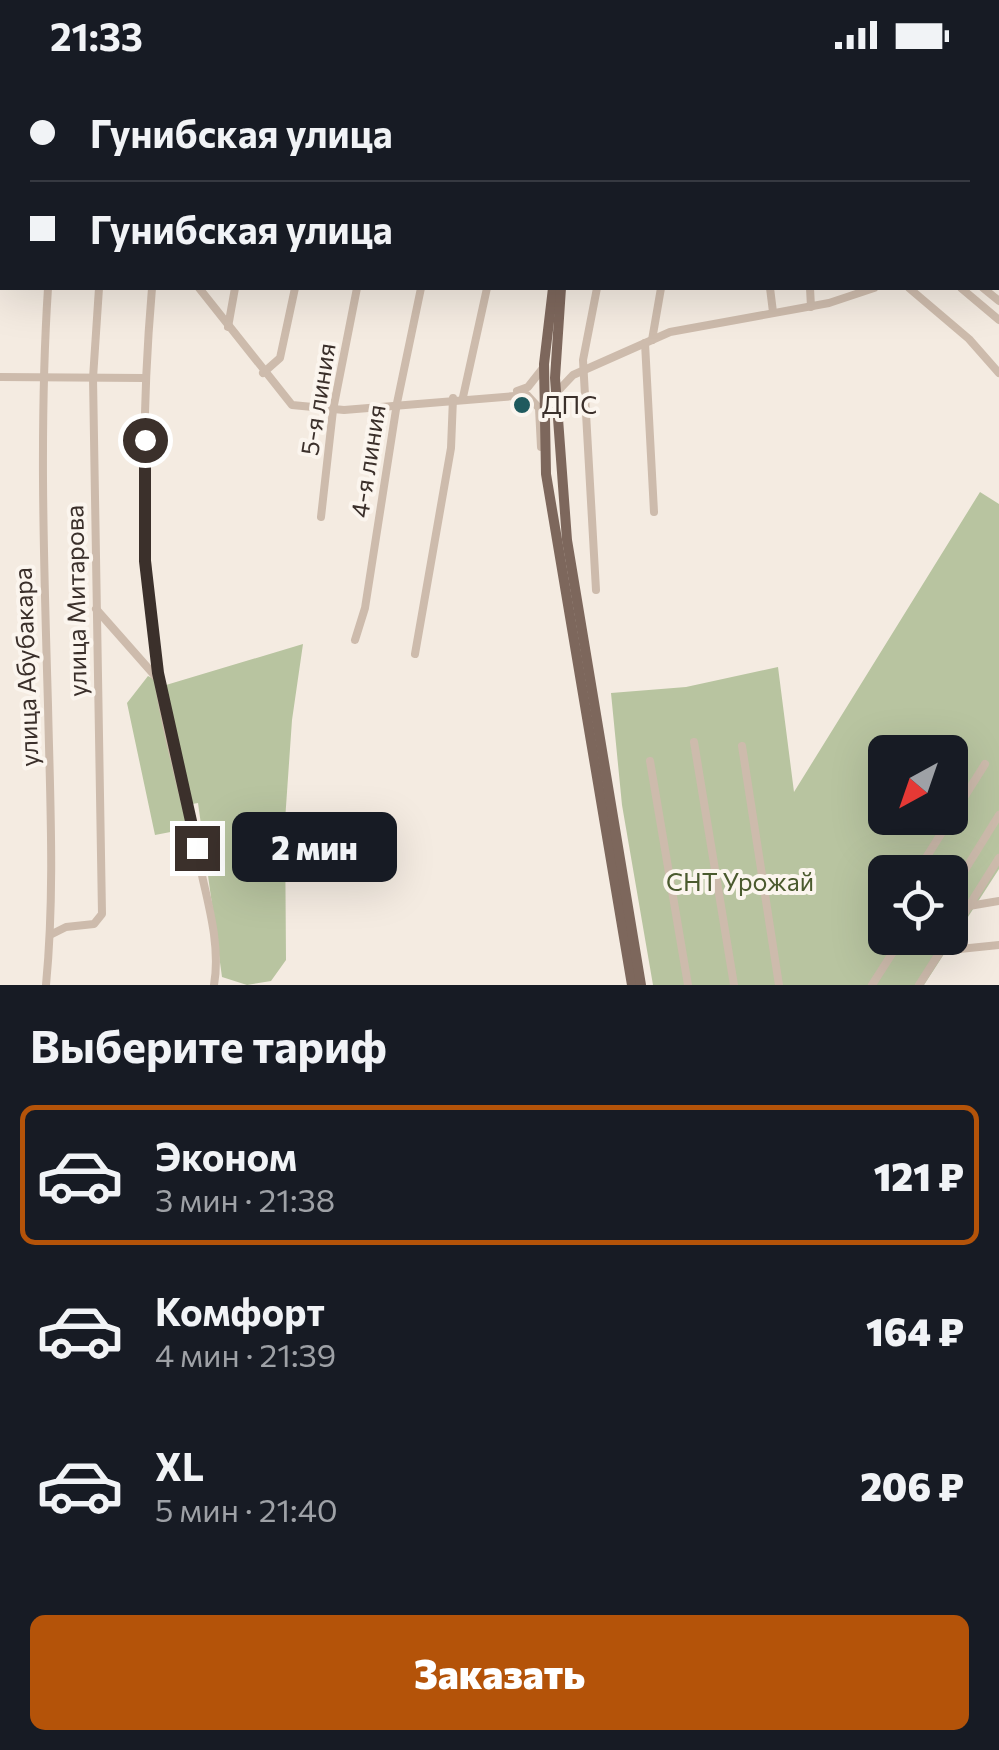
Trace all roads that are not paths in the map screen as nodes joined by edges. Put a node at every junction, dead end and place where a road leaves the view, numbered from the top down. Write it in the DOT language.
graph roads {
  1 [pos="48,290"];
  2 [pos="100,290"];
  3 [pos="152,290"];
  4 [pos="200,290"];
  5 [pos="236,290"];
  6 [pos="295,290"];
  7 [pos="358,290"];
  8 [pos="421,290"];
  9 [pos="486,290"];
  10 [pos="553,290"];
  11 [pos="561,290"];
  12 [pos="597,290"];
  13 [pos="661,290"];
  14 [pos="770,290"];
  15 [pos="810,290"];
  16 [pos="867,290"];
  17 [pos="910,290"];
  18 [pos="963,290"];
  19 [pos="811,307"];
  20 [pos="773,312"];
  21 [pos="999,320"];
  22 [pos="228,327"];
  23 [pos="648,341"];
  24 [pos="550,363"];
  25 [pos="264,373"];
  26 [pos="999,373"];
  27 [pos="578,374"];
  28 [pos="42,375"];
  29 [pos="0,377"];
  30 [pos="93,378"];
  31 [pos="144,378"];
  32 [pos="512,393"];
  33 [pos="555,396"];
  34 [pos="458,398"];
  35 [pos="397,403"];
  36 [pos="333,410"];
  37 [pos="549,490"];
  38 [pos="654,512"];
  39 [pos="321,518"];
  40 [pos="596,590"];
  41 [pos="95,608"];
  42 [pos="355,640"];
  43 [pos="416,654"];
  44 [pos="159,681"];
  45 [pos="694,742"];
  46 [pos="742,746"];
  47 [pos="650,760"];
  48 [pos="985,764"];
  49 [pos="999,815"];
  50 [pos="928,855"];
  51 [pos="999,858"];
  52 [pos="968,865"];
  53 [pos="999,901"];
  54 [pos="969,906"];
  55 [pos="52,934"];
  56 [pos="999,945"];
  57 [pos="968,948"];
  58 [pos="891,955"];
  59 [pos="938,955"];
  60 [pos="46,985"];
  61 [pos="214,985"];
  62 [pos="632,985"];
  63 [pos="641,985"];
  64 [pos="688,985"];
  65 [pos="734,985"];
  66 [pos="780,985"];
  67 [pos="872,985"];
  68 [pos="919,985"];
  1 -- 28 [label="street, улица Абубакара"];
  2 -- 30 [label="street, улица Митарова"];
  3 -- 31 [label="street"];
  4 -- 22 [label="street"];
  5 -- 22 [label="street"];
  6 -- 25 [label="street"];
  7 -- 36 [label="street, 5-я линия"];
  8 -- 35 [label="street, 4-я линия"];
  9 -- 34 [label="street"];
  10 -- 24 [label="main road"];
  11 -- 24 [label="main road"];
  12 -- 27 [label="street"];
  13 -- 23 [label="street"];
  14 -- 20 [label="street"];
  15 -- 19 [label="street"];
  16 -- 19 [label="street"];
  17 -- 26 [label="street"];
  18 -- 21 [label="street"];
  19 -- 20 [label="street"];
  20 -- 23 [label="street"];
  22 -- 25 [label="street"];
  23 -- 27 [label="street"];
  23 -- 38 [label="street"];
  24 -- 27 [label="street"];
  24 -- 32 [label="street"];
  24 -- 33 [label="main road"];
  24 -- 37 [label="main road"];
  25 -- 36 [label="street"];
  27 -- 33 [label="street"];
  27 -- 40 [label="street"];
  28 -- 29 [label="street"];
  28 -- 30 [label="street"];
  28 -- 55 [label="street, улица Абубакара"];
  30 -- 31 [label="street"];
  30 -- 41 [label="street, улица Митарова"];
  31 -- 44 [label="street"];
  32 -- 34 [label="street"];
  32 -- 37 [label="street"];
  33 -- 63 [label="main road"];
  34 -- 35 [label="street"];
  34 -- 43 [label="street"];
  35 -- 36 [label="street"];
  35 -- 42 [label="street, 4-я линия"];
  36 -- 39 [label="street, 5-я линия"];
  37 -- 62 [label="main road"];
  41 -- 44 [label="street"];
  41 -- 55 [label="street, улица Митарова"];
  44 -- 61 [label="street"];
  45 -- 65 [label="street"];
  46 -- 66 [label="street"];
  47 -- 64 [label="street"];
  48 -- 50 [label="street"];
  49 -- 52 [label="street"];
  51 -- 54 [label="street"];
  53 -- 54 [label="street"];
  55 -- 60 [label="street, улица Абубакара"];
  56 -- 57 [label="street"];
  58 -- 67 [label="street"];
  59 -- 68 [label="street"];
}
